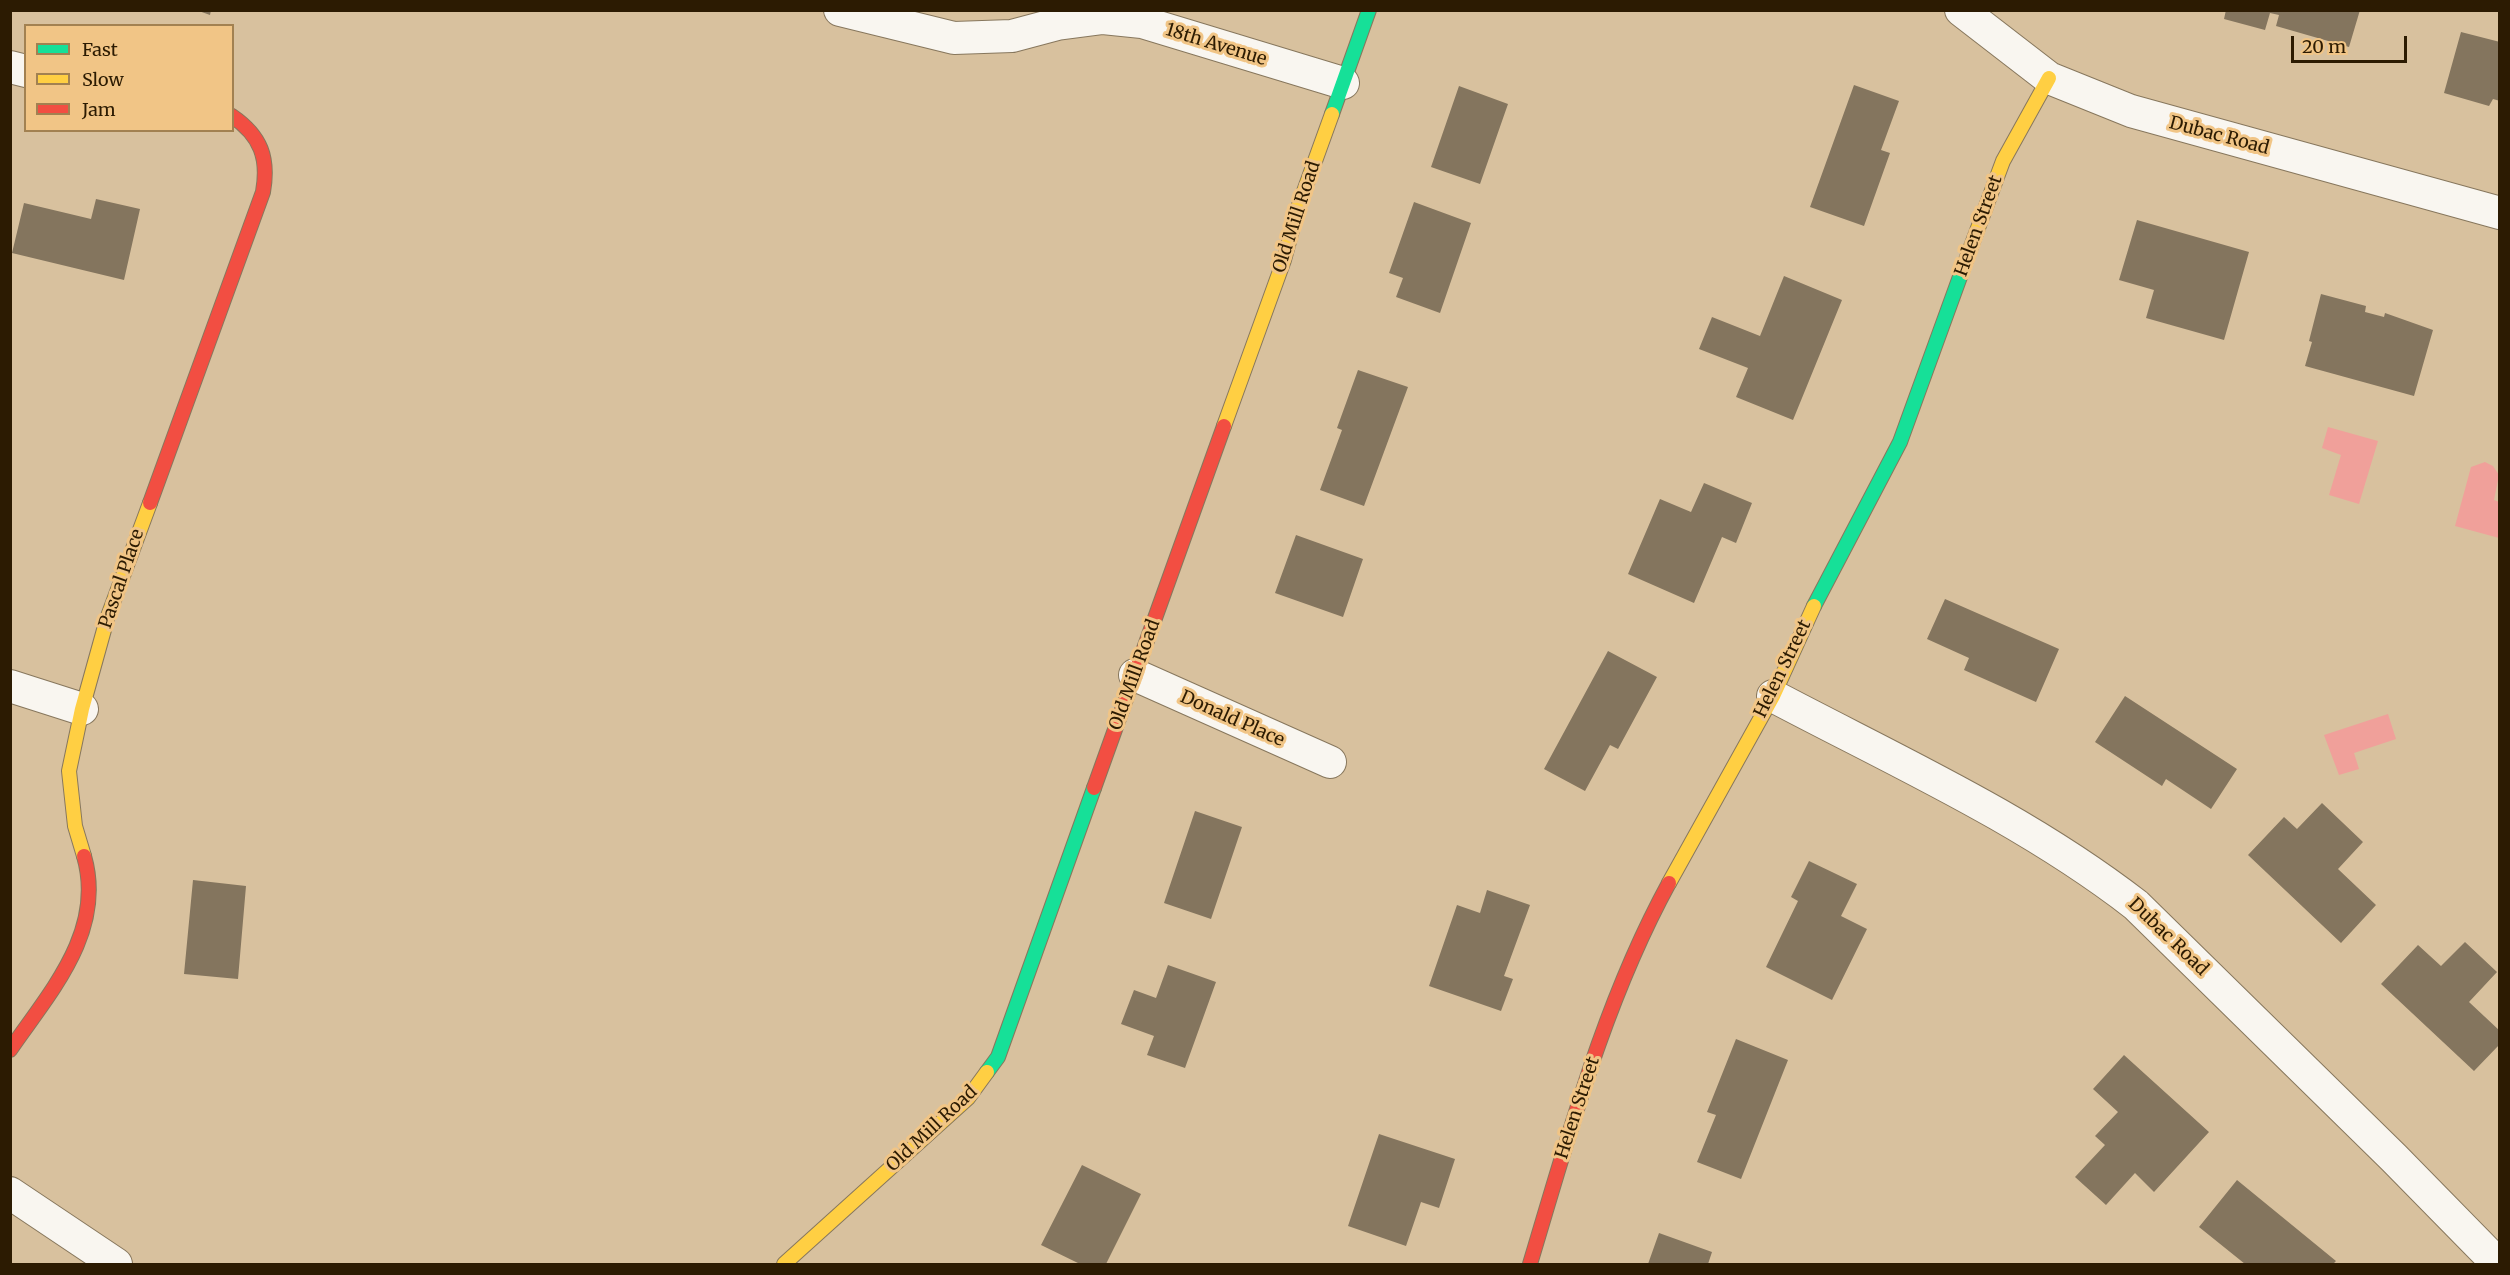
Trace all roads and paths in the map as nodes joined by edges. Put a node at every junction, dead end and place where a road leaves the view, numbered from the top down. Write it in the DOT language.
graph roads {
  1 [pos="840,10"];
  2 [pos="1369,10"];
  3 [pos="1961,10"];
  4 [pos="2049,78"];
  5 [pos="1343,83"];
  6 [pos="234,117"];
  7 [pos="2499,213"];
  8 [pos="1135,675"];
  9 [pos="10,686"];
  10 [pos="1773,696"];
  11 [pos="82,709"];
  12 [pos="1330,762"];
  13 [pos="10,1050"];
  14 [pos="10,1193"];
  15 [pos="116,1264"];
  16 [pos="784,1264"];
  17 [pos="1530,1264"];
  18 [pos="2498,1264"];
  1 -- 5 [label="street, 18th Avenue"];
  2 -- 5 [label="street, Old Mill Road"];
  3 -- 4 [label="street, Dubac Road"];
  4 -- 7 [label="street, Dubac Road"];
  4 -- 10 [label="street, Helen Street"];
  5 -- 8 [label="street, Old Mill Road"];
  6 -- 11 [label="street, Pascal Place"];
  8 -- 12 [label="street, Donald Place"];
  8 -- 16 [label="street, Old Mill Road"];
  9 -- 11 [label="street"];
  10 -- 17 [label="street, Helen Street"];
  10 -- 18 [label="street, Dubac Road"];
  11 -- 13 [label="street, Pascal Place"];
  14 -- 15 [label="street"];
}
